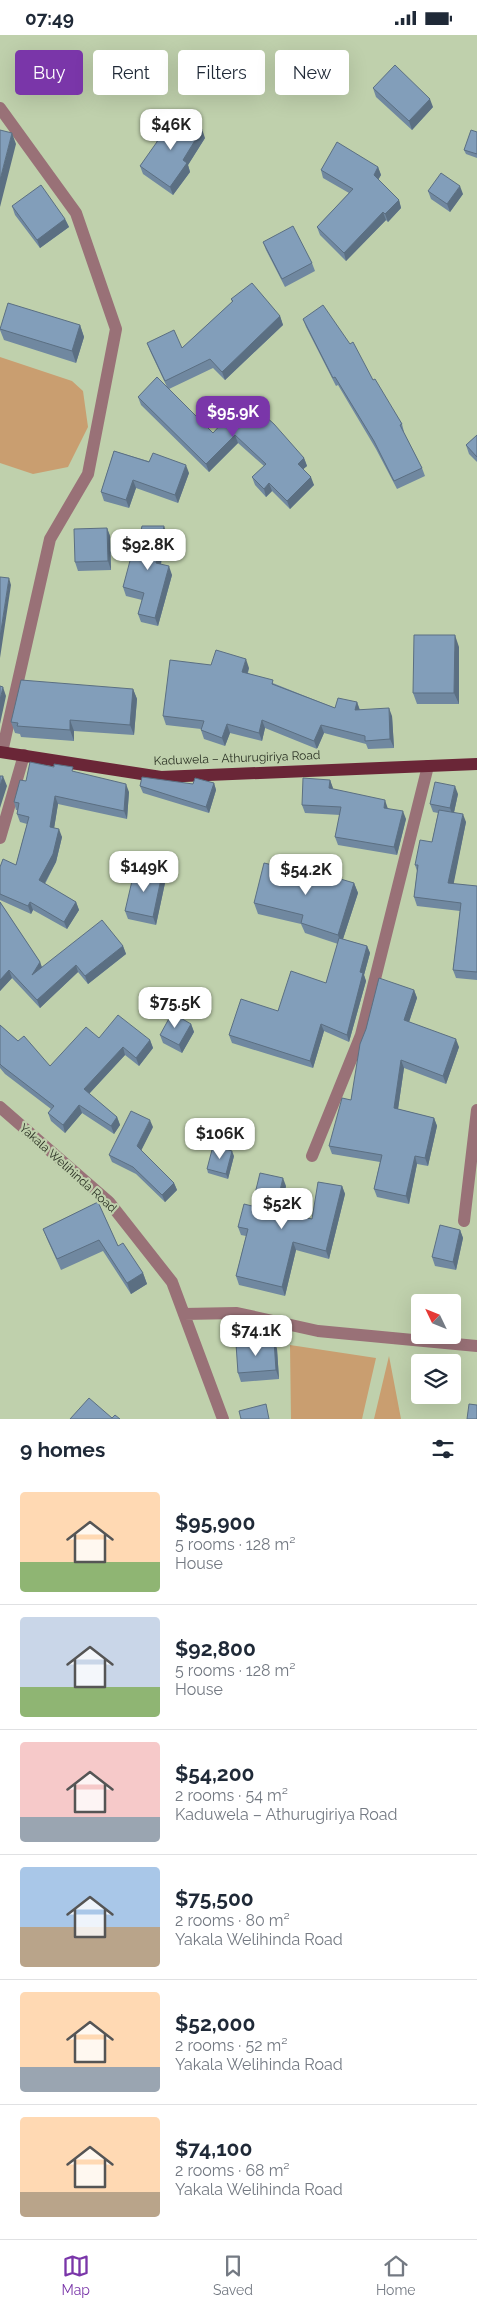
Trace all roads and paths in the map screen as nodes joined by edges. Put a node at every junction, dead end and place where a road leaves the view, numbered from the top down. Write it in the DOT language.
graph roads {
  1 [pos="0,108"];
  2 [pos="1,752"];
  3 [pos="24,755"];
  4 [pos="477,764"];
  5 [pos="428,766"];
  6 [pos="0,838"];
  7 [pos="0,1107"];
  8 [pos="477,1110"];
  9 [pos="312,1156"];
  10 [pos="464,1221"];
  11 [pos="184,1314"];
  12 [pos="477,1346"];
  13 [pos="222,1419"];
  1 -- 2 [label="street"];
  2 -- 3 [label="main road, Kaduwela – Athurugiriya Road"];
  3 -- 5 [label="main road, Kaduwela – Athurugiriya Road"];
  3 -- 6 [label="street"];
  4 -- 5 [label="main road, Kaduwela – Athurugiriya Road"];
  5 -- 9 [label="street"];
  7 -- 11 [label="street, Yakala Welihinda Road"];
  8 -- 10 [label="street"];
  11 -- 12 [label="street"];
  11 -- 13 [label="street, Yakala Welihinda Road"];
}
